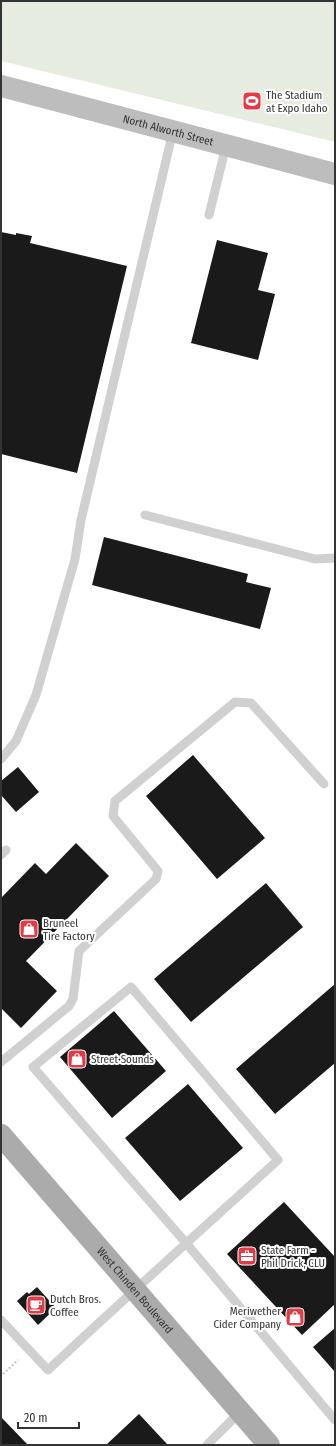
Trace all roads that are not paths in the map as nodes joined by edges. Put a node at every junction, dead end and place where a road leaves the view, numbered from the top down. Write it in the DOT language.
graph roads {
  1 [pos="1,86"];
  2 [pos="173,131"];
  3 [pos="226,146"];
  4 [pos="335,174"];
  5 [pos="209,215"];
  6 [pos="145,515"];
  7 [pos="335,558"];
  8 [pos="1,759"];
  9 [pos="324,784"];
  10 [pos="1,1062"];
  11 [pos="1,1135"];
  12 [pos="186,1243"];
  13 [pos="134,1290"];
  14 [pos="1,1320"];
  15 [pos="240,1412"];
  16 [pos="335,1420"];
  17 [pos="207,1445"];
  18 [pos="269,1445"];
  1 -- 2 [label="street, North Alworth Street"];
  2 -- 3 [label="street, North Alworth Street"];
  2 -- 8 [label="lane"];
  3 -- 4 [label="street, North Alworth Street"];
  3 -- 5 [label="lane"];
  6 -- 7 [label="lane"];
  9 -- 10 [label="lane"];
  11 -- 13 [label="main road, West Chinden Boulevard"];
  12 -- 12 [label="lane"];
  12 -- 13 [label="lane"];
  12 -- 16 [label="lane"];
  13 -- 14 [label="lane"];
  13 -- 15 [label="main road, West Chinden Boulevard"];
  15 -- 17 [label="lane"];
  15 -- 18 [label="main road, West Chinden Boulevard"];
}
